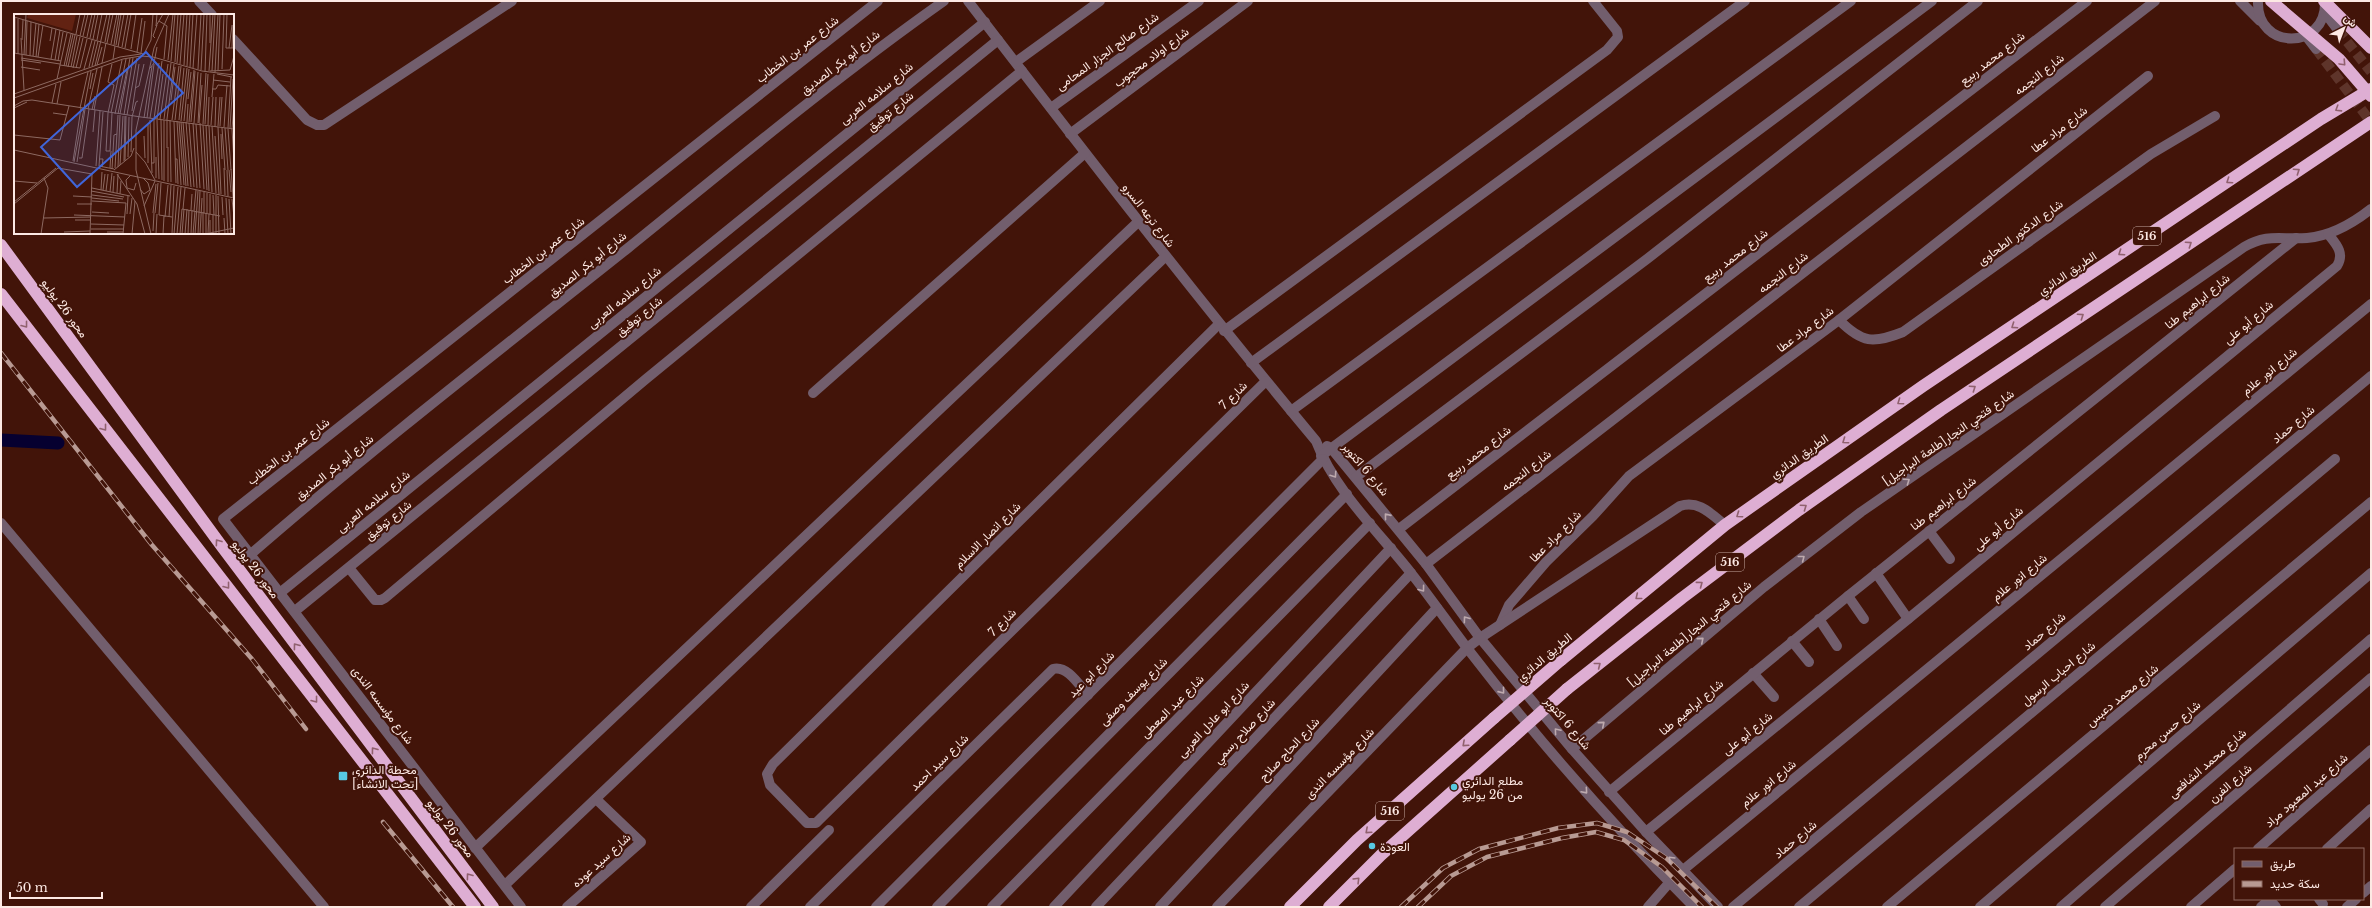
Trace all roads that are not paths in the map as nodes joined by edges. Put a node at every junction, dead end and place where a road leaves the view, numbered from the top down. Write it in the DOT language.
graph roads {
  1 [pos="199,1"];
  2 [pos="512,1"];
  3 [pos="878,1"];
  4 [pos="944,1"];
  5 [pos="968,1"];
  6 [pos="1100,1"];
  7 [pos="1199,1"];
  8 [pos="1248,1"];
  9 [pos="1593,1"];
  10 [pos="1746,1"];
  11 [pos="1851,1"];
  12 [pos="1932,1"];
  13 [pos="1978,1"];
  14 [pos="2087,1"];
  15 [pos="2155,1"];
  16 [pos="2240,1"];
  17 [pos="2258,1"];
  18 [pos="2271,1"];
  19 [pos="2325,5"];
  20 [pos="211,14"];
  21 [pos="985,22"];
  22 [pos="2263,23"];
  23 [pos="2338,30"];
  24 [pos="2306,36"];
  25 [pos="234,39"];
  26 [pos="998,40"];
  27 [pos="2371,48"];
  28 [pos="2316,49"];
  29 [pos="1019,66"];
  30 [pos="2148,76"];
  31 [pos="2371,89"];
  32 [pos="2371,96"];
  33 [pos="1051,108"];
  34 [pos="2215,116"];
  35 [pos="2371,122"];
  36 [pos="1070,134"];
  37 [pos="1085,153"];
  38 [pos="2371,210"];
  39 [pos="1138,222"];
  40 [pos="2328,234"];
  41 [pos="2296,238"];
  42 [pos="1,245"];
  43 [pos="1165,257"];
  44 [pos="1,294"];
  45 [pos="2371,304"];
  46 [pos="1839,320"];
  47 [pos="1221,328"];
  48 [pos="1251,363"];
  49 [pos="2371,376"];
  50 [pos="1266,381"];
  51 [pos="813,393"];
  52 [pos="1291,411"];
  53 [pos="1316,441"];
  54 [pos="1331,448"];
  55 [pos="1322,457"];
  56 [pos="2335,459"];
  57 [pos="1356,477"];
  58 [pos="1347,494"];
  59 [pos="2371,502"];
  60 [pos="223,519"];
  61 [pos="1,523"];
  62 [pos="1370,523"];
  63 [pos="1726,525"];
  64 [pos="1399,529"];
  65 [pos="1929,531"];
  66 [pos="1391,548"];
  67 [pos="250,554"];
  68 [pos="1950,559"];
  69 [pos="1426,564"];
  70 [pos="349,568"];
  71 [pos="1411,573"];
  72 [pos="2371,573"];
  73 [pos="1876,574"];
  74 [pos="280,592"];
  75 [pos="1848,596"];
  76 [pos="1437,608"];
  77 [pos="295,611"];
  78 [pos="1819,619"];
  79 [pos="1864,619"];
  80 [pos="1908,620"];
  81 [pos="1500,625"];
  82 [pos="1480,638"];
  83 [pos="2371,639"];
  84 [pos="1792,642"];
  85 [pos="1837,646"];
  86 [pos="1467,648"];
  87 [pos="1808,662"];
  88 [pos="1753,672"];
  89 [pos="2371,678"];
  90 [pos="1088,695"];
  91 [pos="1774,697"];
  92 [pos="1572,749"];
  93 [pos="2371,750"];
  94 [pos="773,764"];
  95 [pos="1609,792"];
  96 [pos="596,798"];
  97 [pos="2371,809"];
  98 [pos="829,830"];
  99 [pos="1646,832"];
  100 [pos="475,848"];
  101 [pos="2259,848"];
  102 [pos="2327,848"];
  103 [pos="1683,870"];
  104 [pos="2234,870"];
  105 [pos="1669,883"];
  106 [pos="505,885"];
  107 [pos="2269,900"];
  108 [pos="2355,900"];
  109 [pos="324,907"];
  110 [pos="475,907"];
  111 [pos="493,907"];
  112 [pos="521,907"];
  113 [pos="567,907"];
  114 [pos="751,907"];
  115 [pos="810,907"];
  116 [pos="876,907"];
  117 [pos="937,907"];
  118 [pos="992,907"];
  119 [pos="1054,907"];
  120 [pos="1096,907"];
  121 [pos="1160,907"];
  122 [pos="1217,907"];
  123 [pos="1290,907"];
  124 [pos="1329,907"];
  125 [pos="1648,907"];
  126 [pos="1694,907"];
  127 [pos="1718,907"];
  128 [pos="1733,907"];
  129 [pos="1799,907"];
  130 [pos="1887,907"];
  131 [pos="1980,907"];
  132 [pos="2061,907"];
  133 [pos="2105,907"];
  134 [pos="2191,907"];
  135 [pos="2261,907"];
  136 [pos="2347,907"];
  1 -- 20 [label="street"];
  2 -- 25 [label="street"];
  3 -- 60 [label="street, شارع عمر بن الخطاب"];
  4 -- 67 [label="street, شارع أبو بكر الصديق"];
  5 -- 21 [label="street, شارع ترعه السرو"];
  6 -- 29 [label="street"];
  7 -- 33 [label="street, شارع صالح الجزار المحامى"];
  8 -- 36 [label="street, شارع اولاد محجوب"];
  9 -- 47 [label="street, شارع انصار الاسلام"];
  10 -- 48 [label="street"];
  11 -- 52 [label="street"];
  12 -- 54 [label="street, شارع ابو عيد"];
  13 -- 57 [label="street"];
  14 -- 64 [label="street, شارع محمد ربيع"];
  15 -- 69 [label="street, شارع النجمه"];
  16 -- 22 [label="street"];
  17 -- 22 [label="street"];
  18 -- 32 [label="highway, one-way, bridge"];
  19 -- 23 [label="street"];
  19 -- 24 [label="street"];
  19 -- 27 [label="highway, bridge"];
  21 -- 26 [label="street, شارع ترعه السرو"];
  21 -- 74 [label="street, شارع سلامه العربى"];
  22 -- 24 [label="street"];
  24 -- 28 [label="street"];
  26 -- 29 [label="street, شارع ترعه السرو"];
  26 -- 70 [label="street, شارع توفيق"];
  29 -- 33 [label="street, شارع ترعه السرو"];
  29 -- 70 [label="street"];
  30 -- 46 [label="street, شارع مراد عطا"];
  31 -- 63 [label="highway, الطريق الدائري / 516, one-way"];
  33 -- 36 [label="street, شارع ترعه السرو"];
  34 -- 46 [label="street, شارع الدكتور الطحاوى"];
  124 -- 35 [label="highway, 516, one-way, bridge"];
  36 -- 37 [label="street, شارع ترعه السرو"];
  37 -- 39 [label="street, شارع ترعه السرو"];
  37 -- 51 [label="street"];
  38 -- 40 [label="street, شارع فتحي النجار[طلعة البراجيل]"];
  39 -- 43 [label="street, شارع ترعه السرو"];
  39 -- 100 [label="street"];
  40 -- 41 [label="street, شارع فتحي النجار[طلعة البراجيل]"];
  40 -- 80 [label="street, شارع أبو على"];
  41 -- 65 [label="street, شارع ابراهيم طنا"];
  92 -- 41 [label="street, شارع فتحي النجار[طلعة البراجيل], one-way"];
  111 -- 42 [label="highway, محور 26 يوليو, one-way"];
  43 -- 47 [label="street, شارع ترعه السرو"];
  43 -- 96 [label="street"];
  44 -- 110 [label="highway, one-way"];
  45 -- 103 [label="street, شارع انور علام"];
  46 -- 81 [label="street, شارع مراد عطا"];
  47 -- 48 [label="street, شارع ترعه السرو"];
  47 -- 94 [label="street, شارع انصار الاسلام"];
  48 -- 50 [label="street, شارع ترعه السرو"];
  49 -- 128 [label="street, شارع حماد"];
  50 -- 52 [label="street, شارع ترعه السرو"];
  50 -- 94 [label="street, شارع 7"];
  52 -- 53 [label="street, شارع ترعه السرو"];
  53 -- 54 [label="street, شارع 6 اكتوبر"];
  53 -- 55 [label="street"];
  54 -- 55 [label="street, شارع ابو عيد"];
  54 -- 57 [label="street, شارع 6 اكتوبر"];
  55 -- 58 [label="street, one-way"];
  55 -- 90 [label="street, شارع ابو عيد"];
  56 -- 129 [label="street, شارع احباب الرسول"];
  64 -- 57 [label="street, شارع 6 اكتوبر, one-way"];
  58 -- 62 [label="street"];
  58 -- 117 [label="street, شارع يوسف وصفى"];
  59 -- 130 [label="street, شارع محمد دعبس"];
  60 -- 67 [label="street, شارع مؤسسه الندى"];
  61 -- 109 [label="street"];
  62 -- 66 [label="street"];
  62 -- 118 [label="street, شارع عبد المعطى"];
  63 -- 81 [label="street, شارع مؤسسه الندى"];
  63 -- 123 [label="highway, الطريق الدائري / 516, one-way, bridge"];
  64 -- 69 [label="street, شارع 6 اكتوبر"];
  65 -- 68 [label="street"];
  65 -- 73 [label="street, شارع ابراهيم طنا"];
  66 -- 71 [label="street"];
  66 -- 119 [label="street, شارع ابو عادل العربى"];
  67 -- 74 [label="street, شارع مؤسسه الندى"];
  82 -- 69 [label="street, شارع 6 اكتوبر, one-way"];
  70 -- 77 [label="street, شارع توفيق"];
  71 -- 76 [label="street, one-way"];
  71 -- 120 [label="street, شارع صلاح رسمي"];
  72 -- 131 [label="street, شارع حسن محرم"];
  73 -- 75 [label="street, شارع ابراهيم طنا"];
  73 -- 80 [label="street"];
  74 -- 77 [label="street, شارع مؤسسه الندى"];
  75 -- 78 [label="street, شارع ابراهيم طنا"];
  75 -- 79 [label="street"];
  76 -- 86 [label="street"];
  76 -- 121 [label="street, شارع الحاج صلاح"];
  77 -- 100 [label="street, شارع مؤسسه الندى"];
  78 -- 84 [label="street, شارع ابراهيم طنا"];
  78 -- 85 [label="street"];
  80 -- 99 [label="street, شارع أبو على"];
  81 -- 82 [label="street, شارع مؤسسه الندى"];
  82 -- 86 [label="street, شارع مؤسسه الندى"];
  92 -- 82 [label="street, شارع 6 اكتوبر, one-way"];
  83 -- 132 [label="street, شارع محمد الشافعى"];
  84 -- 87 [label="street"];
  84 -- 88 [label="street, شارع ابراهيم طنا"];
  86 -- 105 [label="street, one-way"];
  86 -- 122 [label="street, شارع مؤسسه الندى"];
  88 -- 91 [label="street"];
  88 -- 95 [label="street, شارع ابراهيم طنا"];
  89 -- 133 [label="street, شارع الفرن"];
  90 -- 115 [label="street, شارع سيد احمد"];
  90 -- 116 [label="street, شارع ابو عيد"];
  92 -- 95 [label="street, شارع 6 اكتوبر"];
  93 -- 101 [label="street, شارع عبد المعبود مراد"];
  95 -- 99 [label="street, شارع 6 اكتوبر"];
  96 -- 106 [label="street"];
  96 -- 113 [label="street, شارع سيد عوده"];
  97 -- 102 [label="street"];
  98 -- 114 [label="street"];
  103 -- 99 [label="street, شارع 6 اكتوبر, one-way"];
  100 -- 106 [label="street, شارع مؤسسه الندى"];
  103 -- 127 [label="street, شارع 6 اكتوبر"];
  104 -- 134 [label="street"];
  105 -- 125 [label="street"];
  105 -- 126 [label="street"];
  106 -- 112 [label="street, شارع مؤسسه الندى"];
  107 -- 135 [label="street"];
  108 -- 136 [label="street"];
}
